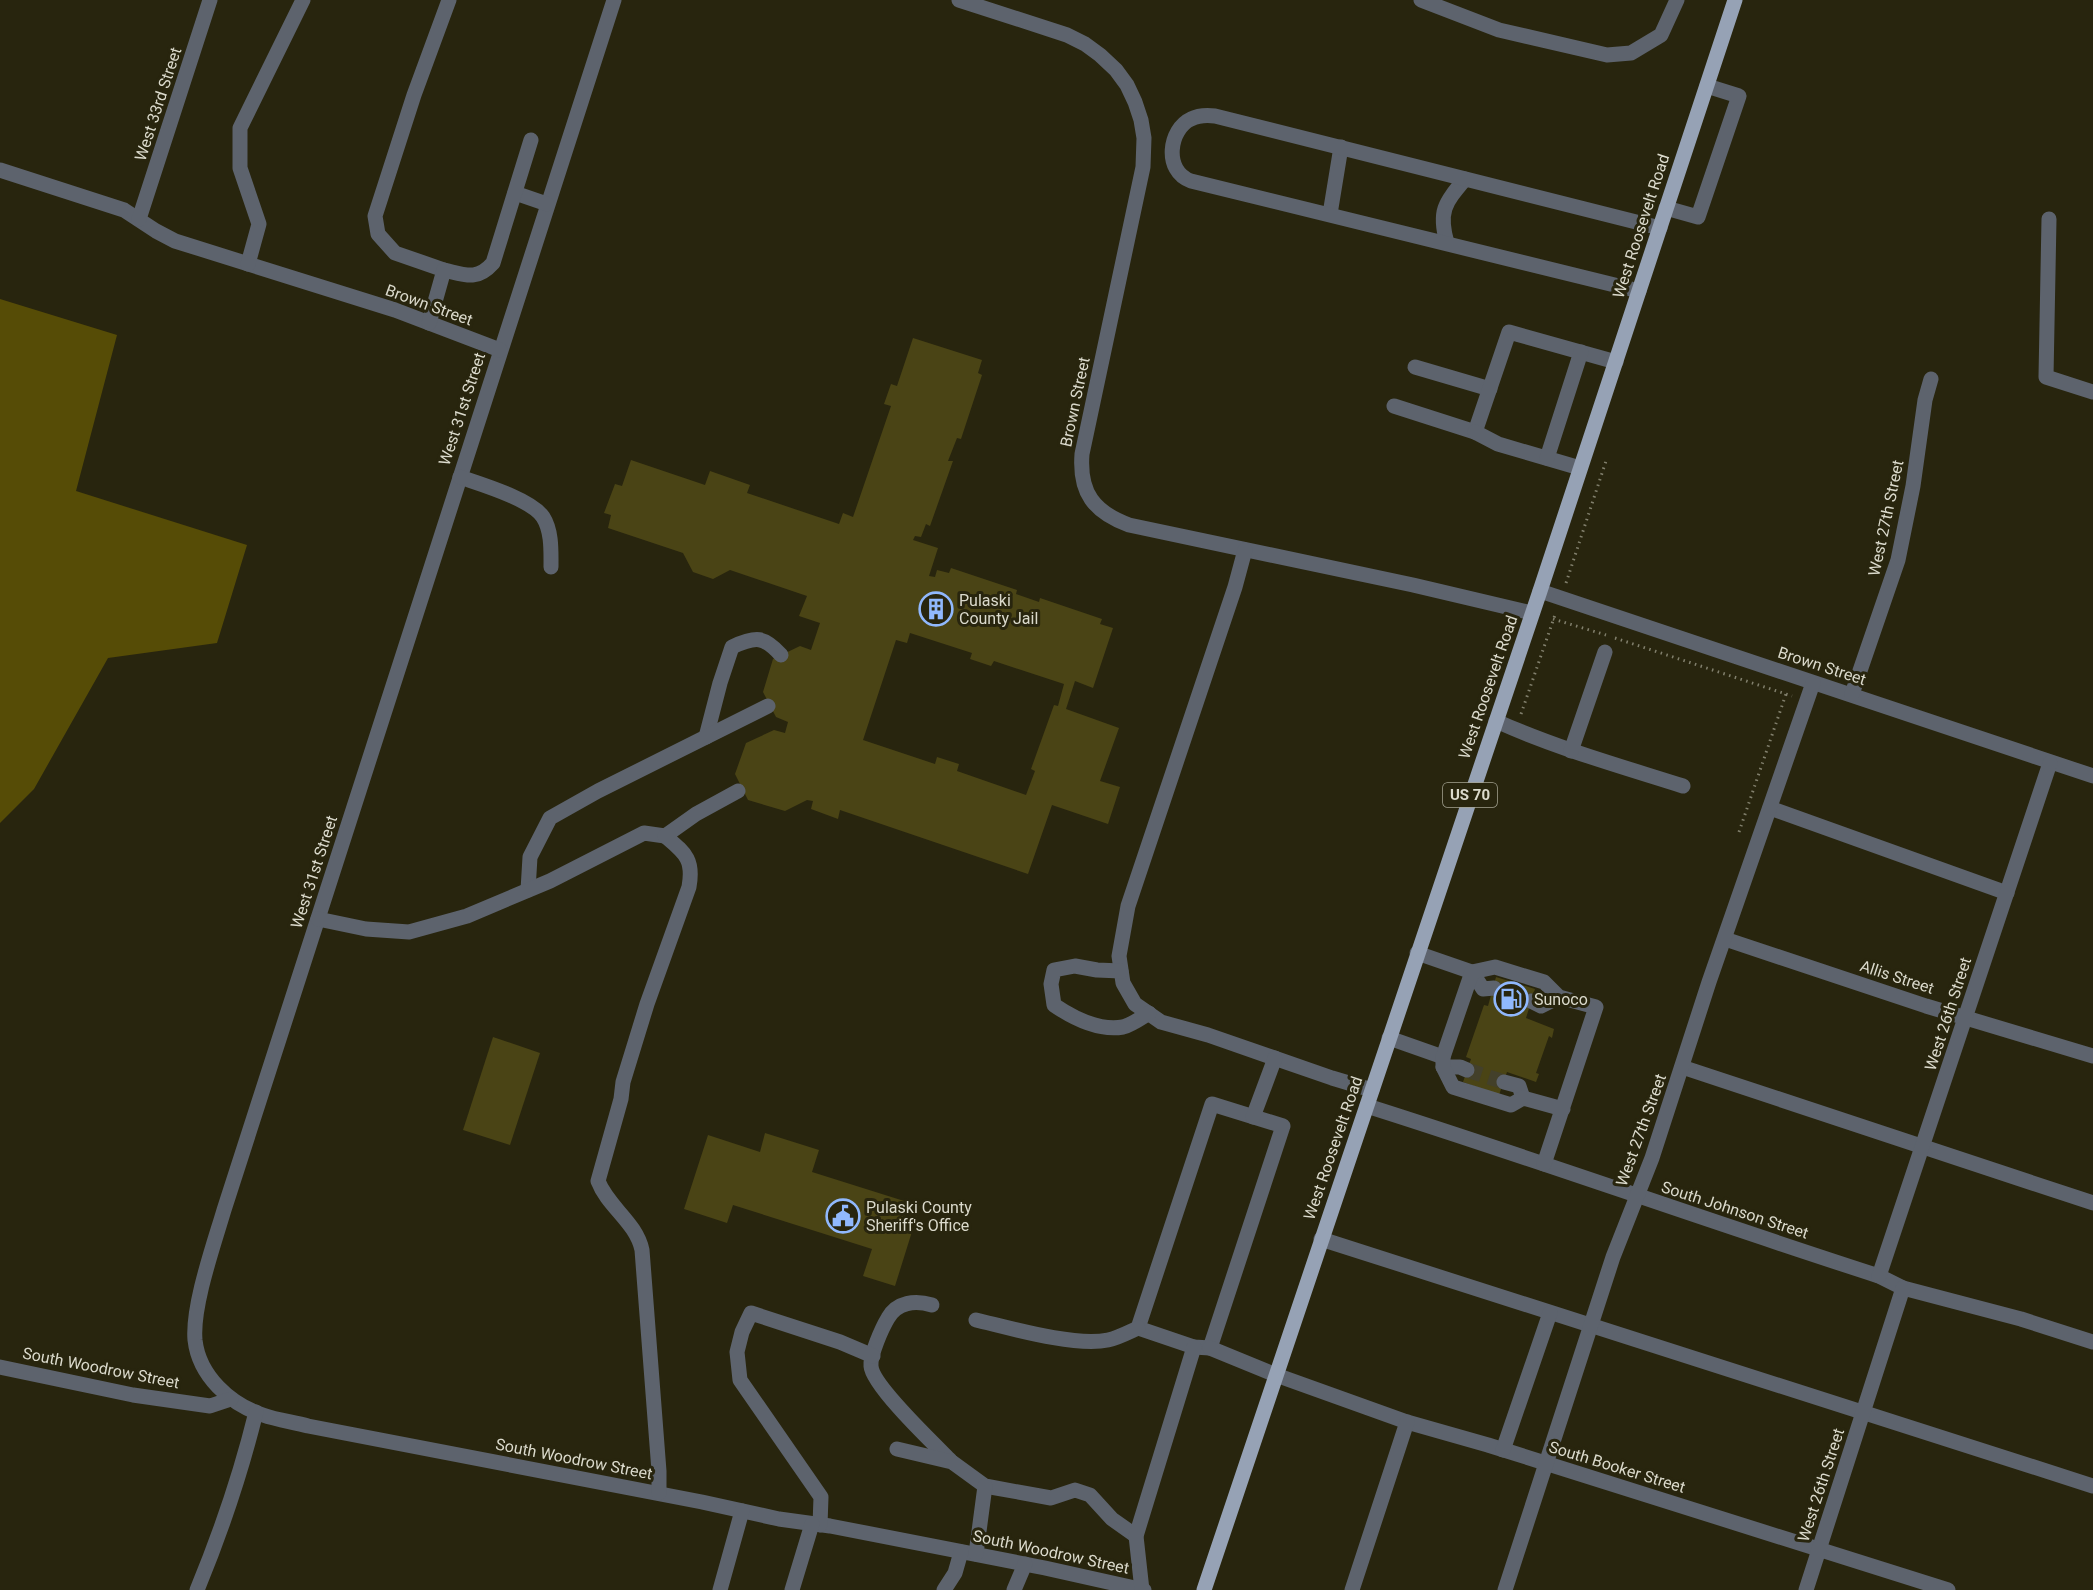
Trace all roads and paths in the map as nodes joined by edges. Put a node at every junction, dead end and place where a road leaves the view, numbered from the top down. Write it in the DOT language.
graph roads {
  1 [pos="210,0"];
  2 [pos="303,0"];
  3 [pos="449,0"];
  4 [pos="614,0"];
  5 [pos="961,0"];
  6 [pos="1421,0"];
  7 [pos="1677,0"];
  8 [pos="1732,0"];
  9 [pos="1707,86"];
  10 [pos="531,140"];
  11 [pos="1341,147"];
  12 [pos="0,170"];
  13 [pos="1465,179"];
  14 [pos="514,193"];
  15 [pos="548,204"];
  16 [pos="1666,208"];
  17 [pos="1330,214"];
  18 [pos="139,219"];
  19 [pos="2049,219"];
  20 [pos="1660,228"];
  21 [pos="1447,243"];
  22 [pos="248,264"];
  23 [pos="444,270"];
  24 [pos="1639,291"];
  25 [pos="429,323"];
  26 [pos="500,350"];
  27 [pos="1581,352"];
  28 [pos="1616,362"];
  29 [pos="1415,367"];
  30 [pos="1931,379"];
  31 [pos="1490,389"];
  32 [pos="2093,392"];
  33 [pos="1394,406"];
  34 [pos="1475,432"];
  35 [pos="1547,458"];
  36 [pos="1606,461"];
  37 [pos="1580,468"];
  38 [pos="460,477"];
  39 [pos="1245,550"];
  40 [pos="550,567"];
  41 [pos="1566,582"];
  42 [pos="1540,591"];
  43 [pos="1557,607"];
  44 [pos="1532,613"];
  45 [pos="1553,619"];
  46 [pos="1605,652"];
  47 [pos="781,655"];
  48 [pos="1796,677"];
  49 [pos="1813,683"];
  50 [pos="1786,694"];
  51 [pos="1852,694"];
  52 [pos="1807,701"];
  53 [pos="768,706"];
  54 [pos="1520,719"];
  55 [pos="1496,721"];
  56 [pos="706,736"];
  57 [pos="1571,751"];
  58 [pos="2050,763"];
  59 [pos="2093,776"];
  60 [pos="1683,786"];
  61 [pos="738,791"];
  62 [pos="1770,808"];
  63 [pos="1739,832"];
  64 [pos="665,836"];
  65 [pos="528,890"];
  66 [pos="2007,893"];
  67 [pos="318,919"];
  68 [pos="1725,939"];
  69 [pos="1417,953"];
  70 [pos="1121,971"];
  71 [pos="1472,972"];
  72 [pos="1489,991"];
  73 [pos="1559,997"];
  74 [pos="1533,1005"];
  75 [pos="1149,1013"];
  76 [pos="1965,1017"];
  77 [pos="1389,1038"];
  78 [pos="2093,1056"];
  79 [pos="1275,1058"];
  80 [pos="1443,1062"];
  81 [pos="1682,1067"];
  82 [pos="1467,1070"];
  83 [pos="1504,1082"];
  84 [pos="1372,1090"];
  85 [pos="1523,1098"];
  86 [pos="1367,1106"];
  87 [pos="1563,1109"];
  88 [pos="1253,1117"];
  89 [pos="1922,1148"];
  90 [pos="1544,1164"];
  91 [pos="1636,1196"];
  92 [pos="2093,1203"];
  93 [pos="1321,1239"];
  94 [pos="1880,1276"];
  95 [pos="1903,1288"];
  96 [pos="932,1305"];
  97 [pos="1550,1313"];
  98 [pos="976,1320"];
  99 [pos="1590,1325"];
  100 [pos="1138,1328"];
  101 [pos="2093,1342"];
  102 [pos="1194,1347"];
  103 [pos="1210,1348"];
  104 [pos="873,1356"];
  105 [pos="0,1367"];
  106 [pos="1276,1375"];
  107 [pos="231,1399"];
  108 [pos="256,1412"];
  109 [pos="1863,1413"];
  110 [pos="1407,1422"];
  111 [pos="897,1449"];
  112 [pos="1503,1450"];
  113 [pos="952,1462"];
  114 [pos="1546,1463"];
  115 [pos="985,1486"];
  116 [pos="2093,1486"];
  117 [pos="659,1493"];
  118 [pos="742,1511"];
  119 [pos="816,1525"];
  120 [pos="1136,1536"];
  121 [pos="1819,1550"];
  122 [pos="968,1553"];
  123 [pos="1024,1564"];
  124 [pos="197,1590"];
  125 [pos="720,1590"];
  126 [pos="792,1590"];
  127 [pos="944,1590"];
  128 [pos="1014,1590"];
  129 [pos="1143,1590"];
  130 [pos="1204,1590"];
  131 [pos="1352,1590"];
  132 [pos="1506,1590"];
  133 [pos="1806,1590"];
  134 [pos="1948,1590"];
  1 -- 18 [label="street, West 33rd Street"];
  2 -- 22 [label="street"];
  3 -- 23 [label="street"];
  4 -- 15 [label="street"];
  5 -- 39 [label="street, Brown Street"];
  6 -- 7 [label="street"];
  8 -- 9 [label="main road, West Roosevelt Road / US 70"];
  9 -- 16 [label="main road, West Roosevelt Road / US 70"];
  9 -- 16 [label="street"];
  10 -- 14 [label="street"];
  11 -- 13 [label="street"];
  11 -- 17 [label="street"];
  11 -- 17 [label="street"];
  12 -- 18 [label="street, Brown Street"];
  13 -- 20 [label="street"];
  13 -- 21 [label="street"];
  14 -- 15 [label="street"];
  14 -- 23 [label="street"];
  15 -- 26 [label="street"];
  16 -- 20 [label="main road, West Roosevelt Road / US 70"];
  17 -- 21 [label="street"];
  18 -- 22 [label="street, Brown Street"];
  19 -- 32 [label="street"];
  20 -- 24 [label="main road, West Roosevelt Road / US 70"];
  21 -- 24 [label="street"];
  22 -- 25 [label="street, Brown Street"];
  23 -- 25 [label="street"];
  24 -- 28 [label="main road, West Roosevelt Road / US 70"];
  25 -- 26 [label="street, Brown Street"];
  26 -- 38 [label="street, West 31st Street"];
  27 -- 28 [label="street"];
  27 -- 31 [label="street"];
  27 -- 35 [label="street"];
  28 -- 37 [label="main road, West Roosevelt Road / US 70"];
  29 -- 31 [label="street"];
  30 -- 51 [label="street, West 27th Street"];
  31 -- 34 [label="street"];
  33 -- 34 [label="street"];
  34 -- 35 [label="street"];
  35 -- 37 [label="street"];
  36 -- 41 [label="path"];
  37 -- 42 [label="main road, West Roosevelt Road / US 70"];
  38 -- 40 [label="street"];
  38 -- 67 [label="street, West 31st Street"];
  39 -- 44 [label="street, Brown Street"];
  39 -- 70 [label="street"];
  42 -- 44 [label="main road, West Roosevelt Road / US 70"];
  42 -- 48 [label="street, Brown Street"];
  43 -- 45 [label="path"];
  44 -- 55 [label="main road, West Roosevelt Road / US 70"];
  45 -- 50 [label="path"];
  45 -- 54 [label="path"];
  46 -- 57 [label="street"];
  47 -- 56 [label="street"];
  48 -- 49 [label="street, Brown Street"];
  48 -- 50 [label="path"];
  49 -- 51 [label="street, Brown Street"];
  49 -- 52 [label="street, West 27th Street"];
  50 -- 52 [label="path"];
  50 -- 63 [label="path"];
  51 -- 58 [label="street, Brown Street"];
  52 -- 62 [label="street, West 27th Street"];
  53 -- 56 [label="street"];
  55 -- 57 [label="street"];
  55 -- 69 [label="main road, West Roosevelt Road / US 70"];
  56 -- 65 [label="street"];
  57 -- 60 [label="street"];
  58 -- 59 [label="street, Brown Street"];
  58 -- 66 [label="street, West 26th Street"];
  61 -- 64 [label="street"];
  62 -- 66 [label="street"];
  62 -- 68 [label="street, West 27th Street"];
  64 -- 65 [label="street"];
  64 -- 117 [label="street"];
  65 -- 67 [label="street"];
  66 -- 76 [label="street, West 26th Street"];
  67 -- 107 [label="street, West 31st Street"];
  68 -- 76 [label="street, Allis Street"];
  68 -- 81 [label="street, West 27th Street"];
  69 -- 71 [label="street"];
  69 -- 77 [label="main road, West Roosevelt Road / US 70"];
  70 -- 75 [label="street"];
  70 -- 75 [label="street"];
  71 -- 72 [label="street"];
  71 -- 73 [label="street"];
  71 -- 80 [label="street"];
  73 -- 74 [label="street"];
  73 -- 87 [label="street"];
  75 -- 79 [label="street"];
  76 -- 78 [label="street, Allis Street"];
  76 -- 89 [label="street, West 26th Street"];
  77 -- 80 [label="street"];
  77 -- 84 [label="main road, West Roosevelt Road / US 70"];
  79 -- 84 [label="street"];
  79 -- 88 [label="street"];
  80 -- 82 [label="street"];
  80 -- 85 [label="street"];
  81 -- 89 [label="street"];
  81 -- 91 [label="street, West 27th Street"];
  83 -- 85 [label="street"];
  84 -- 86 [label="main road, West Roosevelt Road / US 70"];
  85 -- 87 [label="street"];
  86 -- 90 [label="street, South Johnson Street"];
  86 -- 93 [label="main road, West Roosevelt Road / US 70"];
  87 -- 90 [label="street"];
  88 -- 100 [label="street"];
  88 -- 103 [label="street"];
  89 -- 92 [label="street"];
  89 -- 94 [label="street, West 26th Street"];
  90 -- 91 [label="street, South Johnson Street"];
  91 -- 94 [label="street, South Johnson Street"];
  91 -- 99 [label="street, West 27th Street"];
  93 -- 97 [label="street"];
  93 -- 106 [label="main road, West Roosevelt Road / US 70"];
  94 -- 95 [label="street, South Johnson Street"];
  95 -- 101 [label="street, South Johnson Street"];
  95 -- 109 [label="street, West 26th Street"];
  96 -- 104 [label="street"];
  97 -- 99 [label="street"];
  97 -- 112 [label="street"];
  98 -- 100 [label="street"];
  99 -- 109 [label="street"];
  99 -- 114 [label="street, West 27th Street"];
  100 -- 102 [label="street, South Booker Street"];
  102 -- 103 [label="street, South Booker Street"];
  102 -- 120 [label="street"];
  103 -- 106 [label="street, South Booker Street"];
  104 -- 113 [label="street"];
  104 -- 119 [label="street"];
  105 -- 107 [label="street, South Woodrow Street"];
  106 -- 110 [label="street, South Booker Street"];
  106 -- 130 [label="main road, West Roosevelt Road / US 70"];
  107 -- 108 [label="street, South Woodrow Street"];
  108 -- 117 [label="street, South Woodrow Street"];
  108 -- 124 [label="street"];
  109 -- 116 [label="street"];
  109 -- 121 [label="street, West 26th Street"];
  110 -- 112 [label="street, South Booker Street"];
  110 -- 131 [label="street"];
  111 -- 113 [label="street"];
  112 -- 114 [label="street, South Booker Street"];
  113 -- 115 [label="street"];
  114 -- 121 [label="street, South Booker Street"];
  114 -- 132 [label="street, West 27th Street"];
  115 -- 120 [label="street"];
  115 -- 122 [label="street"];
  117 -- 118 [label="street, South Woodrow Street"];
  118 -- 119 [label="street, South Woodrow Street"];
  118 -- 125 [label="street"];
  119 -- 122 [label="street, South Woodrow Street"];
  119 -- 126 [label="street"];
  120 -- 129 [label="street"];
  121 -- 133 [label="street, West 26th Street"];
  121 -- 134 [label="street, South Booker Street"];
  122 -- 123 [label="street, South Woodrow Street"];
  122 -- 127 [label="street"];
  123 -- 128 [label="street"];
  123 -- 129 [label="street, South Woodrow Street"];
}
